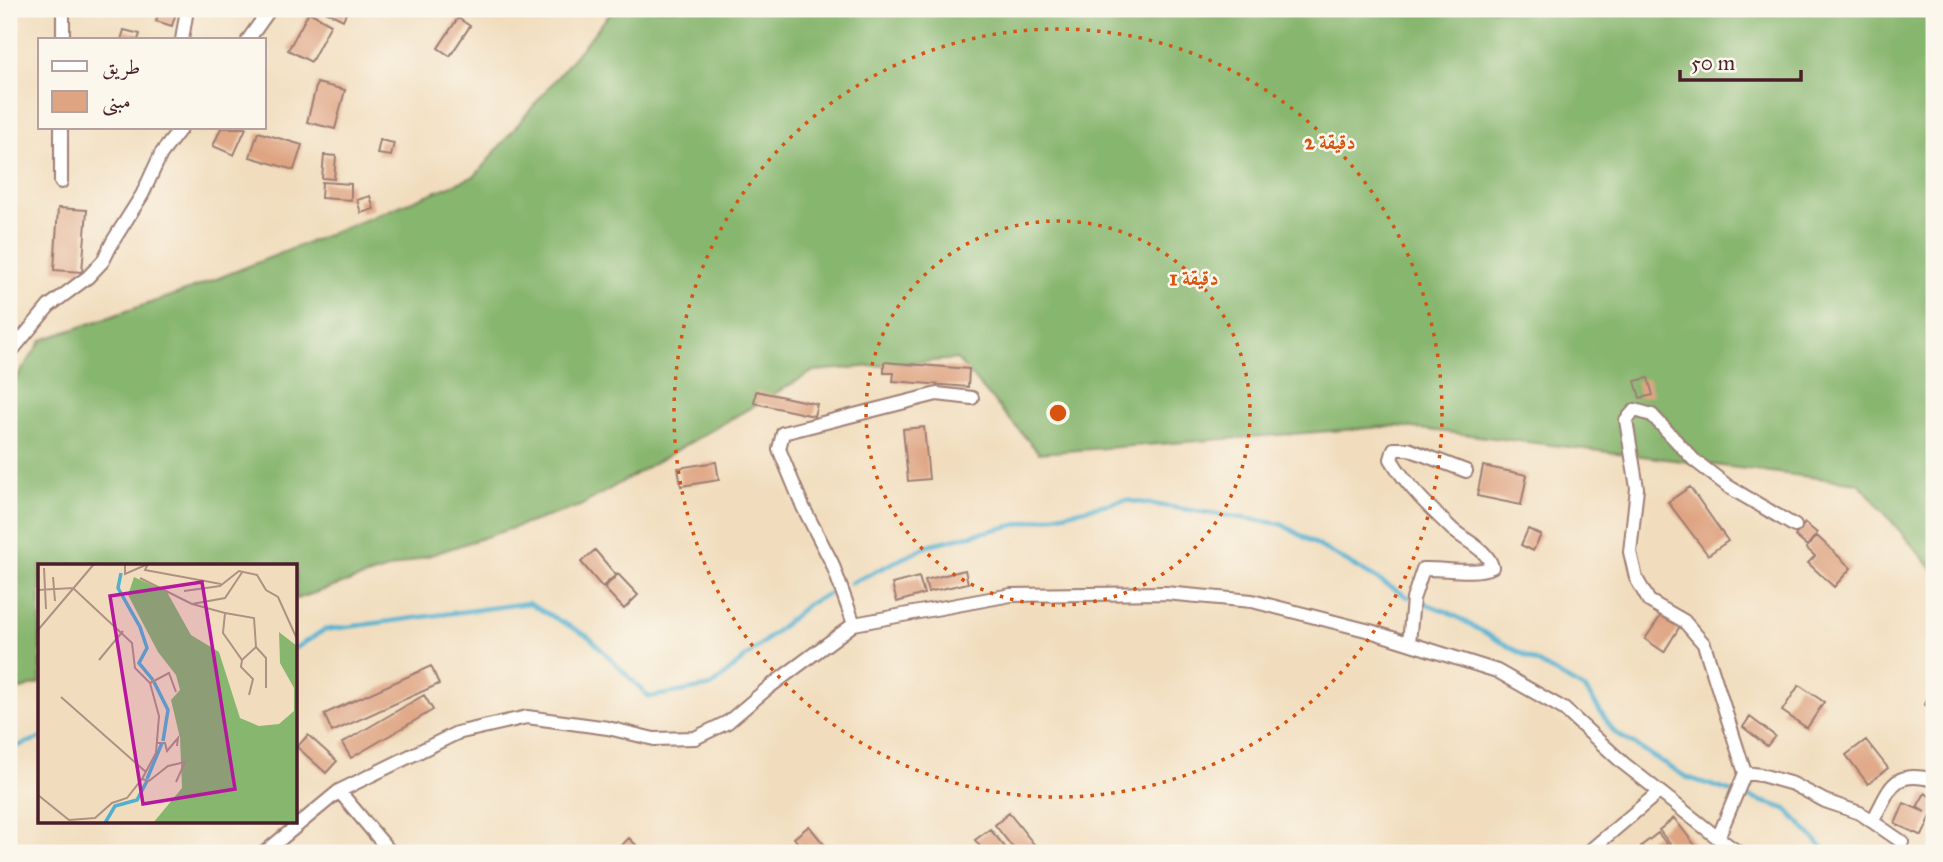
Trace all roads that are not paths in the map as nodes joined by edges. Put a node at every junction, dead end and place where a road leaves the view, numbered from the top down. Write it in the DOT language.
graph roads {
  1 [pos="63,9"];
  2 [pos="187,9"];
  3 [pos="270,9"];
  4 [pos="63,38"];
  5 [pos="182,38"];
  6 [pos="249,38"];
  7 [pos="61,130"];
  8 [pos="180,130"];
  9 [pos="61,182"];
  10 [pos="9,354"];
  11 [pos="972,398"];
  12 [pos="1466,471"];
  13 [pos="1794,526"];
  14 [pos="854,624"];
  15 [pos="1409,643"];
  16 [pos="1745,773"];
  17 [pos="1934,780"];
  18 [pos="339,791"];
  19 [pos="1659,792"];
  20 [pos="1874,820"];
  21 [pos="1718,838"];
  22 [pos="1902,842"];
  23 [pos="264,853"];
  24 [pos="391,853"];
  25 [pos="1587,853"];
  26 [pos="1739,853"];
  1 -- 4 [label="street"];
  2 -- 5 [label="street"];
  3 -- 6 [label="street"];
  7 -- 9 [label="street"];
  8 -- 10 [label="street"];
  11 -- 14 [label="street"];
  12 -- 15 [label="street"];
  13 -- 16 [label="street"];
  14 -- 15 [label="street"];
  14 -- 18 [label="street"];
  15 -- 19 [label="street"];
  16 -- 20 [label="street"];
  16 -- 21 [label="street"];
  17 -- 20 [label="street"];
  18 -- 23 [label="street"];
  18 -- 24 [label="street"];
  19 -- 21 [label="street"];
  19 -- 25 [label="street"];
  20 -- 22 [label="street"];
  21 -- 26 [label="street"];
}
